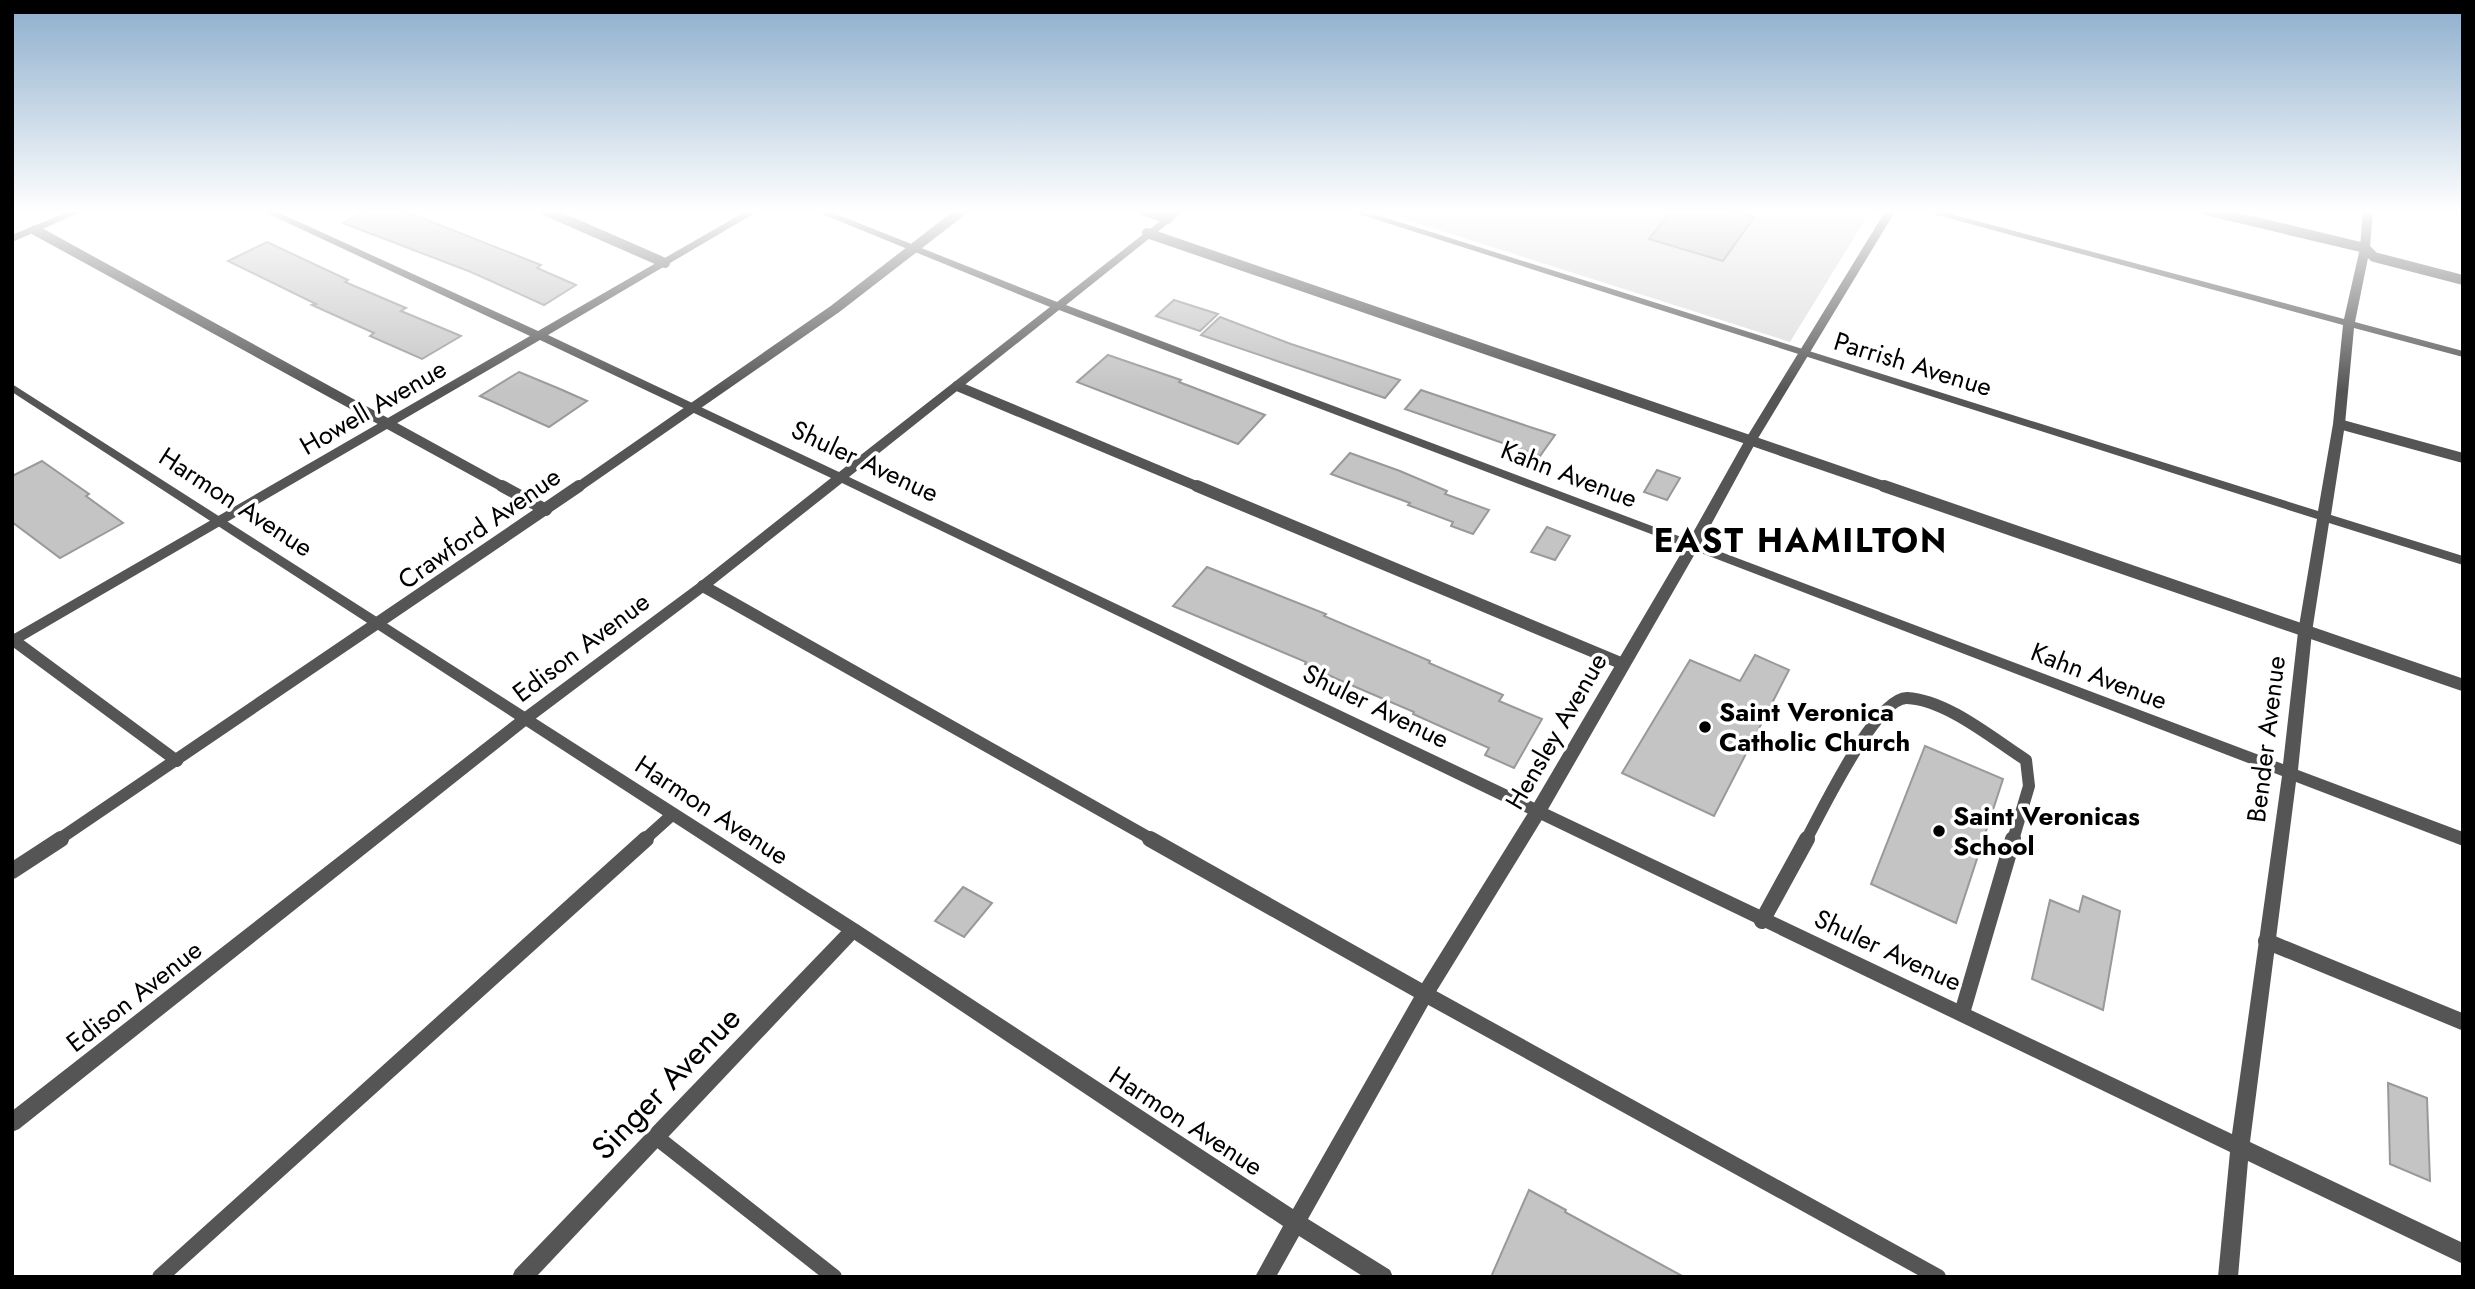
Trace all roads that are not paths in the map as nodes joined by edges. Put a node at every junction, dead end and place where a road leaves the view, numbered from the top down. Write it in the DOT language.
graph roads {
  1 [pos="109,270"];
  2 [pos="396,270"];
  3 [pos="653,270"];
  4 [pos="887,270"];
  5 [pos="969,270"];
  6 [pos="1100,270"];
  7 [pos="1255,270"];
  8 [pos="1541,270"];
  9 [pos="1855,270"];
  10 [pos="2150,270"];
  11 [pos="2360,270"];
  12 [pos="2425,270"];
  13 [pos="2463,280"];
  14 [pos="1055,305"];
  15 [pos="2349,323"];
  16 [pos="540,336"];
  17 [pos="1805,354"];
  18 [pos="2463,354"];
  19 [pos="957,386"];
  20 [pos="12,387"];
  21 [pos="692,408"];
  22 [pos="391,423"];
  23 [pos="2339,424"];
  24 [pos="1751,440"];
  25 [pos="2463,458"];
  26 [pos="839,477"];
  27 [pos="546,510"];
  28 [pos="2323,516"];
  29 [pos="221,522"];
  30 [pos="1693,545"];
  31 [pos="2463,561"];
  32 [pos="703,586"];
  33 [pos="381,624"];
  34 [pos="2305,632"];
  35 [pos="13,641"];
  36 [pos="1623,664"];
  37 [pos="2463,685"];
  38 [pos="525,719"];
  39 [pos="177,761"];
  40 [pos="2290,773"];
  41 [pos="1537,813"];
  42 [pos="673,814"];
  43 [pos="2463,839"];
  44 [pos="12,871"];
  45 [pos="1762,920"];
  46 [pos="853,930"];
  47 [pos="2266,941"];
  48 [pos="1425,994"];
  49 [pos="1962,1013"];
  50 [pos="2463,1021"];
  51 [pos="12,1124"];
  52 [pos="656,1137"];
  53 [pos="2240,1148"];
  54 [pos="1296,1223"];
  55 [pos="2463,1254"];
  56 [pos="160,1277"];
  57 [pos="522,1277"];
  58 [pos="834,1277"];
  59 [pos="1265,1277"];
  60 [pos="1382,1277"];
  61 [pos="1938,1277"];
  62 [pos="2228,1277"];
  1 -- 22 [label="lane"];
  2 -- 16 [label="street, Shuler Avenue"];
  3 -- 16 [label="street, Howell Avenue"];
  4 -- 21 [label="lane, Crawford Avenue"];
  5 -- 14 [label="street, Kahn Avenue"];
  6 -- 14 [label="street, Edison Avenue"];
  7 -- 24 [label="lane"];
  8 -- 17 [label="street, Parrish Avenue"];
  9 -- 17 [label="street, Hensley Avenue"];
  10 -- 15 [label="street"];
  11 -- 15 [label="street, Bender Avenue"];
  12 -- 13 [label="lane"];
  14 -- 19 [label="street, Edison Avenue"];
  14 -- 30 [label="street, Kahn Avenue"];
  15 -- 18 [label="street"];
  15 -- 23 [label="street, Bender Avenue"];
  16 -- 21 [label="street, Shuler Avenue"];
  16 -- 22 [label="street, Howell Avenue"];
  17 -- 24 [label="street, Hensley Avenue"];
  17 -- 28 [label="street, Parrish Avenue"];
  19 -- 26 [label="street, Edison Avenue"];
  19 -- 36 [label="lane"];
  20 -- 29 [label="street, Harmon Avenue"];
  21 -- 26 [label="street, Shuler Avenue"];
  21 -- 27 [label="lane, Crawford Avenue"];
  22 -- 27 [label="lane"];
  22 -- 29 [label="street, Howell Avenue"];
  23 -- 25 [label="lane"];
  23 -- 28 [label="street, Bender Avenue"];
  24 -- 30 [label="street, Hensley Avenue"];
  24 -- 34 [label="lane"];
  26 -- 32 [label="street, Edison Avenue"];
  26 -- 41 [label="street, Shuler Avenue"];
  27 -- 33 [label="lane, Crawford Avenue"];
  28 -- 31 [label="street, Parrish Avenue"];
  28 -- 34 [label="street, Bender Avenue"];
  29 -- 33 [label="street, Harmon Avenue"];
  29 -- 35 [label="street, Howell Avenue"];
  30 -- 36 [label="street, Hensley Avenue"];
  30 -- 40 [label="street, Kahn Avenue"];
  32 -- 38 [label="street, Edison Avenue"];
  32 -- 48 [label="lane"];
  33 -- 38 [label="street, Harmon Avenue"];
  33 -- 39 [label="lane, Crawford Avenue"];
  34 -- 37 [label="lane"];
  34 -- 40 [label="street, Bender Avenue"];
  35 -- 39 [label="lane"];
  36 -- 41 [label="street, Hensley Avenue"];
  38 -- 42 [label="street, Harmon Avenue"];
  38 -- 51 [label="street, Edison Avenue"];
  39 -- 44 [label="lane, Crawford Avenue"];
  40 -- 43 [label="street, Kahn Avenue"];
  40 -- 47 [label="street, Bender Avenue"];
  41 -- 45 [label="street, Shuler Avenue"];
  41 -- 48 [label="street, Hensley Avenue"];
  42 -- 46 [label="street, Harmon Avenue"];
  42 -- 56 [label="lane"];
  45 -- 49 [label="street, Shuler Avenue"];
  45 -- 49 [label="lane"];
  46 -- 52 [label="street, Singer Avenue"];
  46 -- 54 [label="street, Harmon Avenue"];
  47 -- 50 [label="lane"];
  47 -- 53 [label="street, Bender Avenue"];
  48 -- 54 [label="street, Hensley Avenue"];
  48 -- 61 [label="lane"];
  49 -- 53 [label="street, Shuler Avenue"];
  52 -- 57 [label="street, Singer Avenue"];
  52 -- 58 [label="lane"];
  53 -- 55 [label="street, Shuler Avenue"];
  53 -- 62 [label="street, Bender Avenue"];
  54 -- 59 [label="street, Hensley Avenue"];
  54 -- 60 [label="street, Harmon Avenue"];
}
